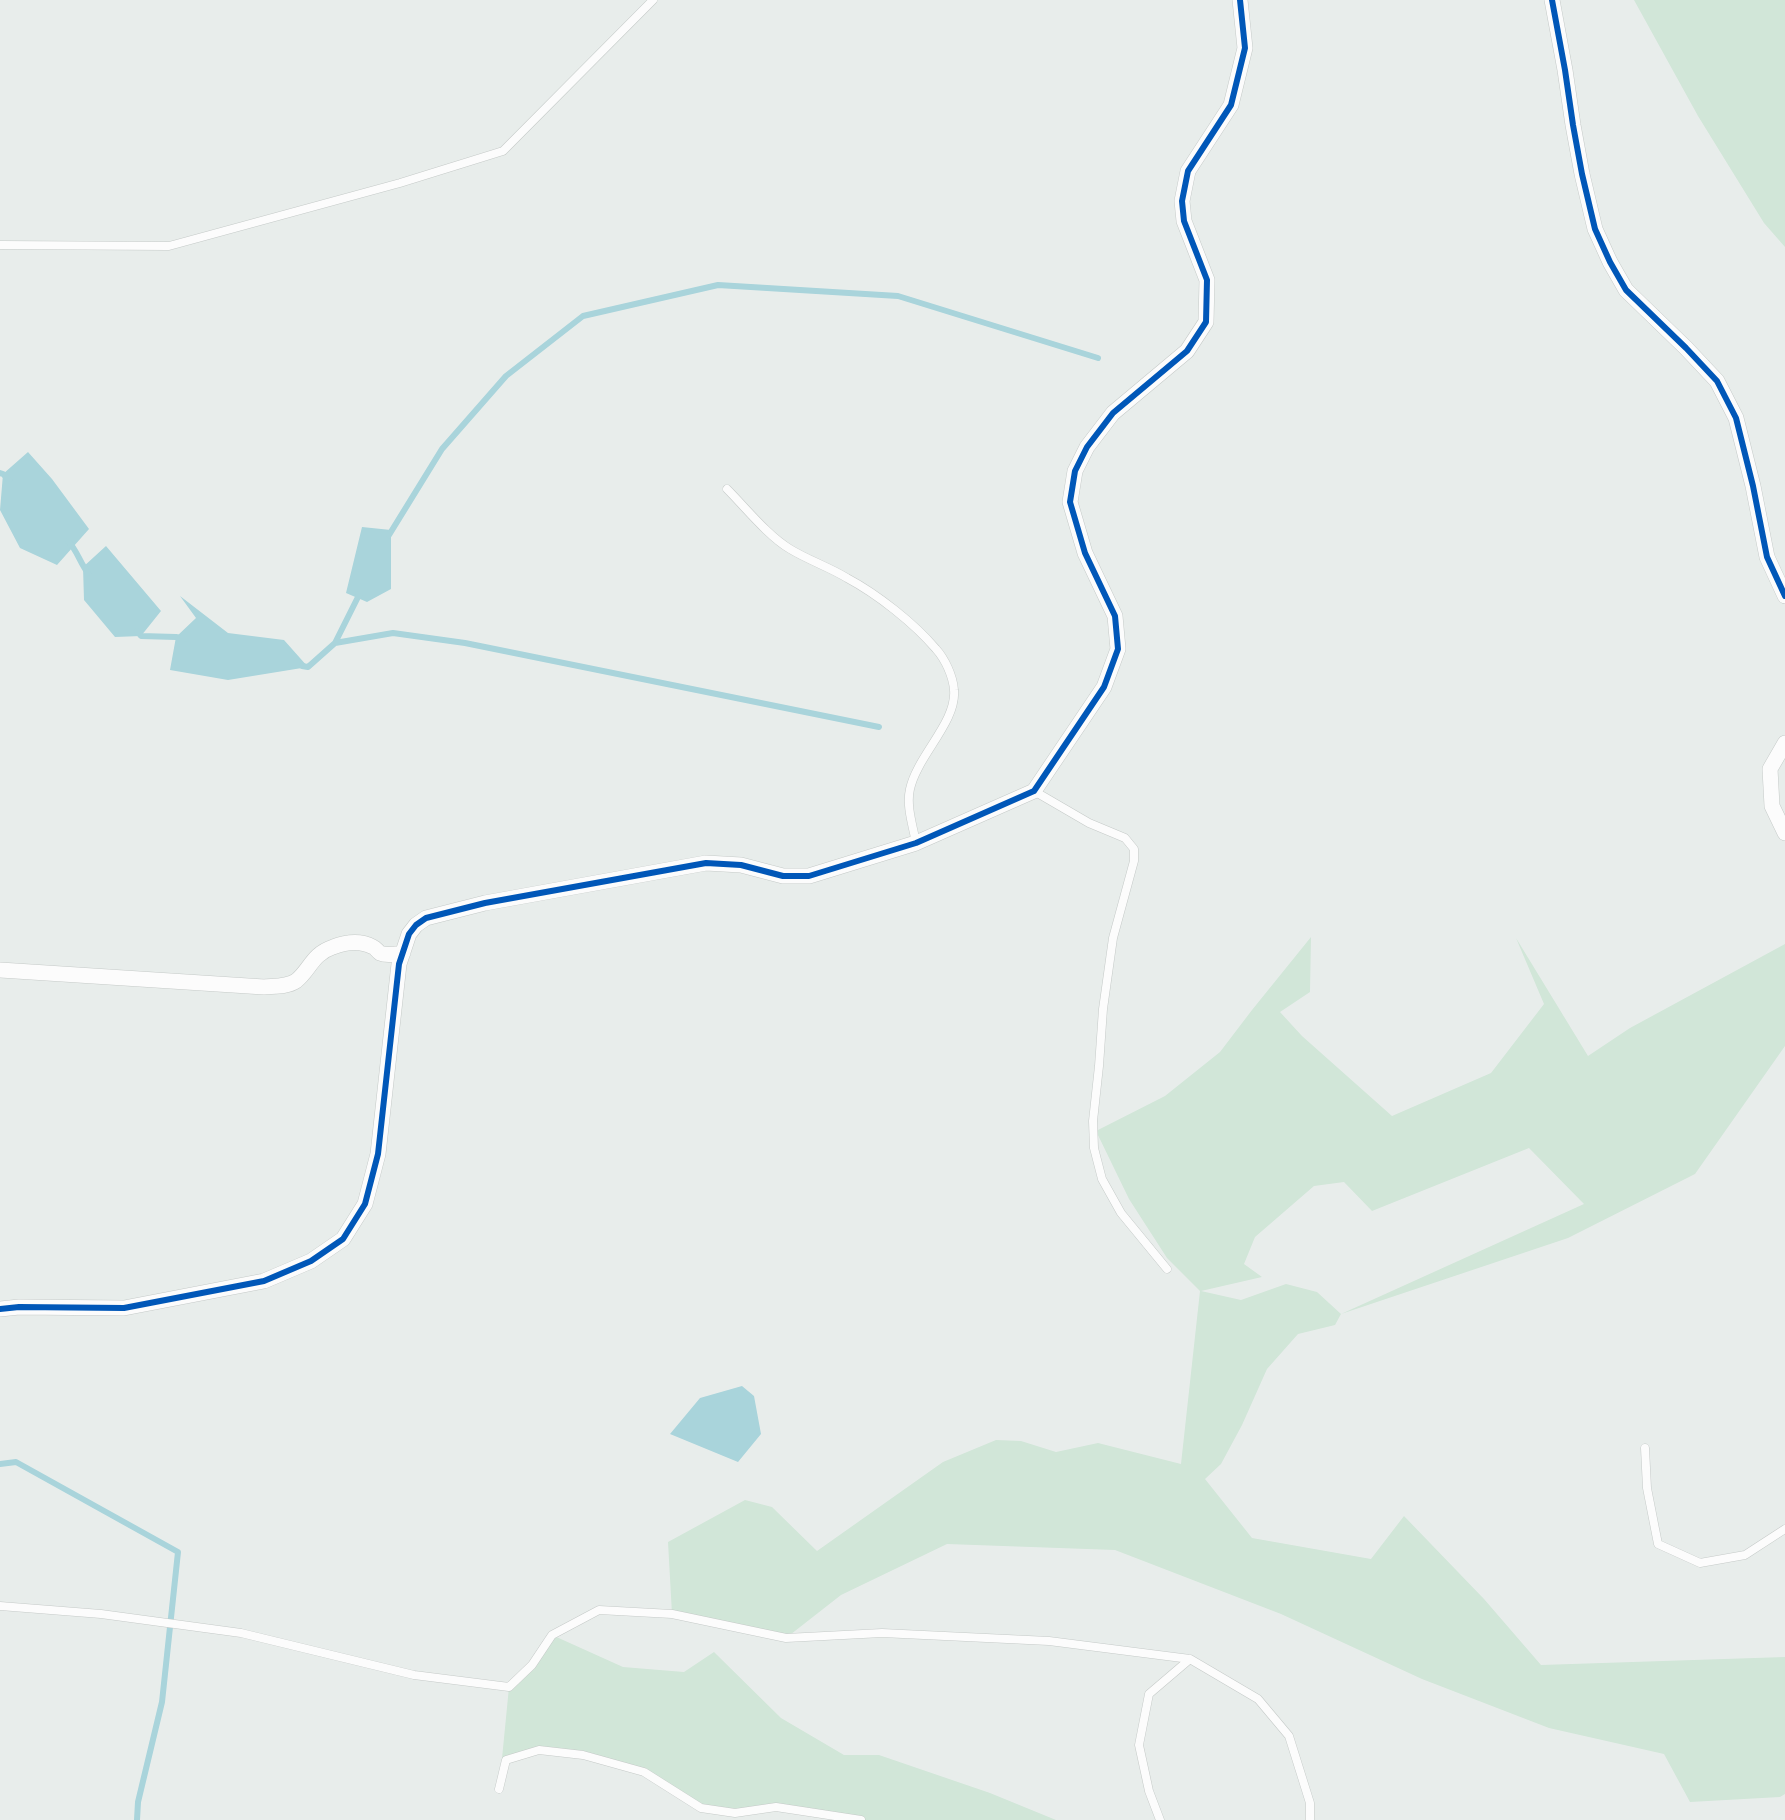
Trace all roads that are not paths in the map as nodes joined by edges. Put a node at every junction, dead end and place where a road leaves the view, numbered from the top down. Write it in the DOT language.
graph roads {
  1 [pos="653,0"];
  2 [pos="1240,0"];
  3 [pos="1552,0"];
  4 [pos="0,244"];
  5 [pos="727,489"];
  6 [pos="1785,596"];
  7 [pos="1785,743"];
  8 [pos="1034,791"];
  9 [pos="1785,833"];
  10 [pos="916,843"];
  11 [pos="403,953"];
  12 [pos="0,970"];
  13 [pos="1167,1269"];
  14 [pos="0,1309"];
  15 [pos="1645,1448"];
  16 [pos="1785,1529"];
  17 [pos="0,1606"];
  18 [pos="1190,1659"];
  19 [pos="499,1789"];
  20 [pos="861,1820"];
  21 [pos="1160,1820"];
  22 [pos="1310,1820"];
  1 -- 4 [label="lane"];
  2 -- 8 [label="street"];
  3 -- 6 [label="street"];
  5 -- 10 [label="lane"];
  7 -- 9 [label="street"];
  8 -- 10 [label="street"];
  8 -- 13 [label="lane"];
  10 -- 11 [label="street"];
  11 -- 12 [label="street"];
  11 -- 14 [label="street"];
  15 -- 16 [label="lane"];
  17 -- 18 [label="lane"];
  18 -- 21 [label="lane"];
  18 -- 22 [label="lane"];
  19 -- 20 [label="lane"];
}
